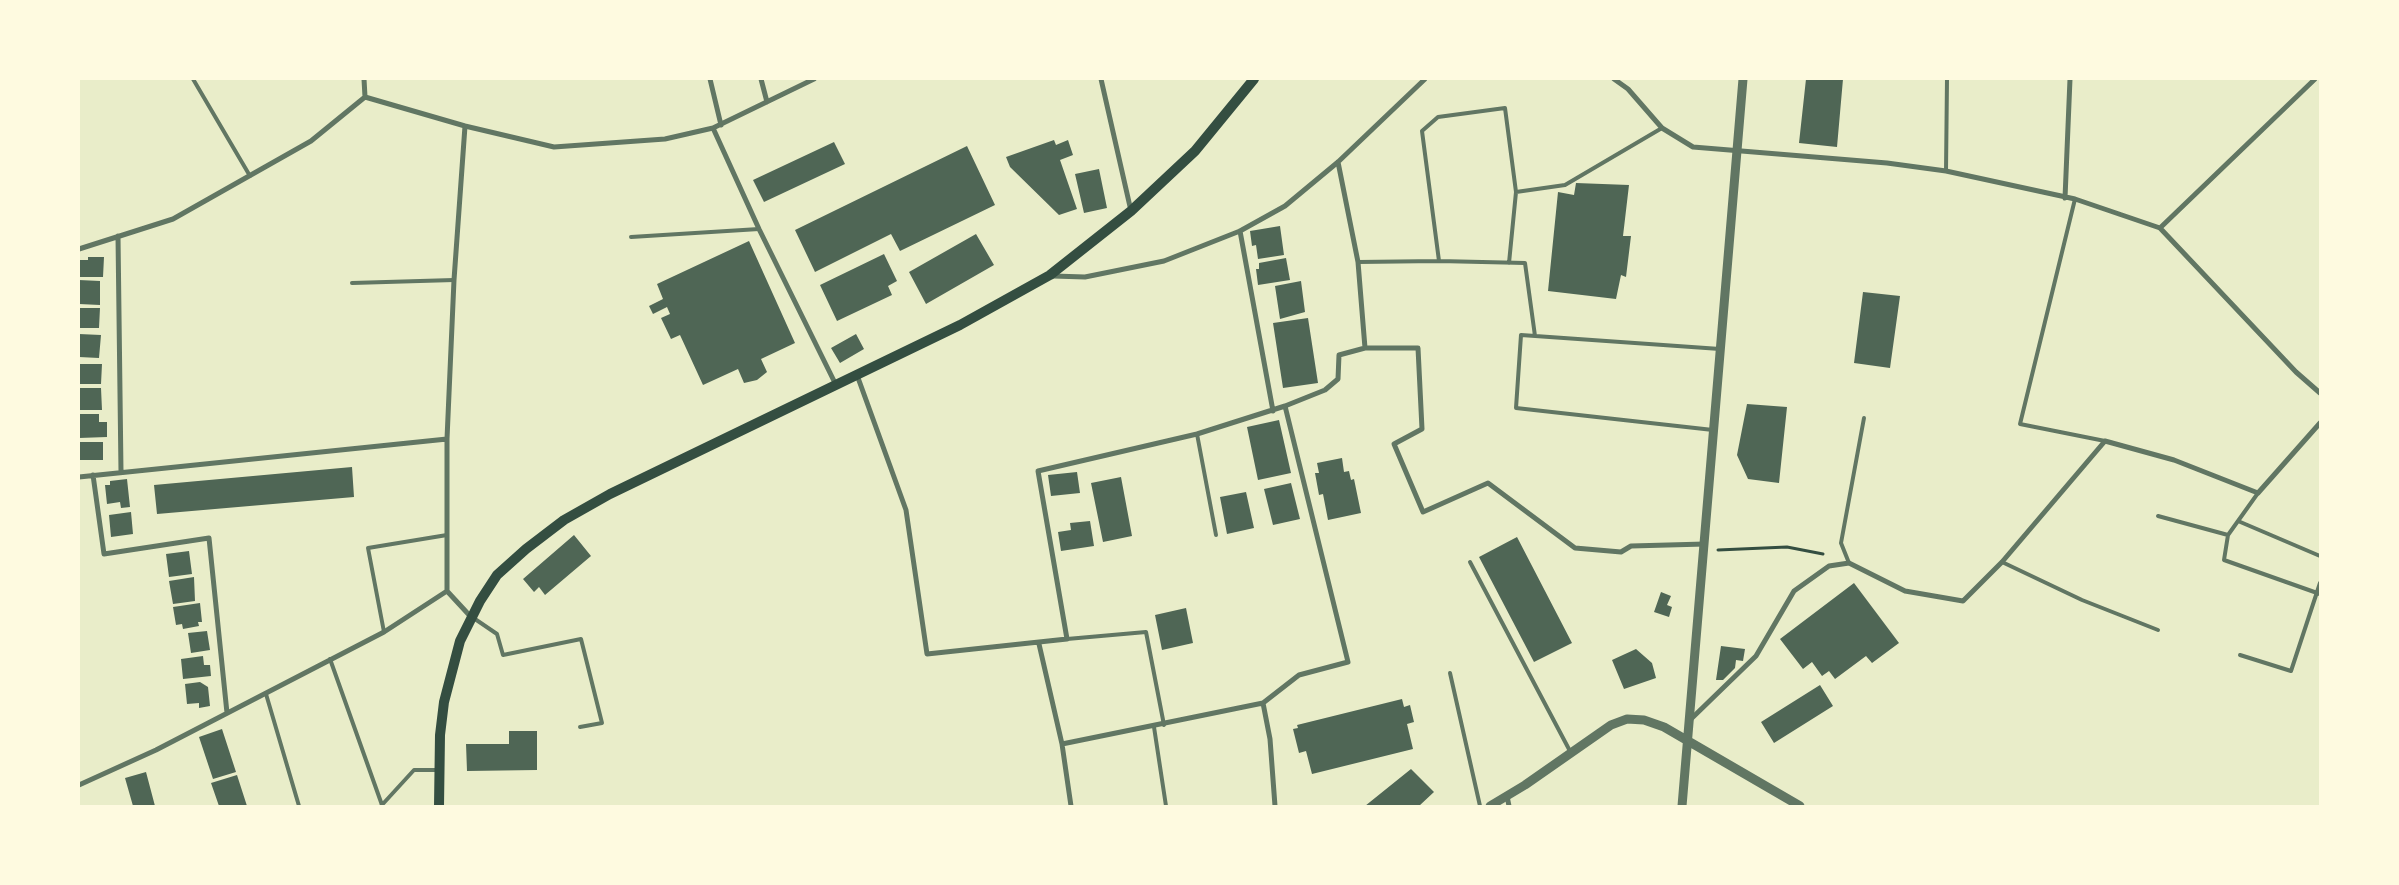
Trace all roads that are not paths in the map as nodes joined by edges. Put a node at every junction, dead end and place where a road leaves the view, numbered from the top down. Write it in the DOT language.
graph roads {
  1 [pos="193,79"];
  2 [pos="364,79"];
  3 [pos="710,79"];
  4 [pos="761,79"];
  5 [pos="814,79"];
  6 [pos="1101,79"];
  7 [pos="1254,79"];
  8 [pos="1425,79"];
  9 [pos="1614,79"];
  10 [pos="1743,79"];
  11 [pos="1947,79"];
  12 [pos="2070,79"];
  13 [pos="2315,79"];
  14 [pos="365,97"];
  15 [pos="766,102"];
  16 [pos="720,125"];
  17 [pos="465,126"];
  18 [pos="713,128"];
  19 [pos="1662,128"];
  20 [pos="1737,151"];
  21 [pos="1338,162"];
  22 [pos="1946,170"];
  23 [pos="250,176"];
  24 [pos="1516,192"];
  25 [pos="2065,198"];
  26 [pos="2075,199"];
  27 [pos="1131,211"];
  28 [pos="2160,228"];
  29 [pos="758,229"];
  30 [pos="1240,231"];
  31 [pos="118,236"];
  32 [pos="632,237"];
  33 [pos="79,249"];
  34 [pos="1439,261"];
  35 [pos="1358,262"];
  36 [pos="1509,263"];
  37 [pos="1050,276"];
  38 [pos="454,280"];
  39 [pos="352,283"];
  40 [pos="1535,336"];
  41 [pos="1364,348"];
  42 [pos="1722,349"];
  43 [pos="857,375"];
  44 [pos="836,385"];
  45 [pos="2320,393"];
  46 [pos="1285,406"];
  47 [pos="1272,411"];
  48 [pos="1864,418"];
  49 [pos="2320,423"];
  50 [pos="1715,430"];
  51 [pos="1197,434"];
  52 [pos="447,439"];
  53 [pos="2104,441"];
  54 [pos="121,472"];
  55 [pos="93,475"];
  56 [pos="79,477"];
  57 [pos="2258,493"];
  58 [pos="2158,516"];
  59 [pos="2238,521"];
  60 [pos="1216,534"];
  61 [pos="446,535"];
  62 [pos="2228,535"];
  63 [pos="1705,548"];
  64 [pos="2320,556"];
  65 [pos="1848,561"];
  66 [pos="1470,562"];
  67 [pos="2002,562"];
  68 [pos="2320,583"];
  69 [pos="447,591"];
  70 [pos="2318,594"];
  71 [pos="471,617"];
  72 [pos="2158,630"];
  73 [pos="384,632"];
  74 [pos="1067,640"];
  75 [pos="1039,644"];
  76 [pos="2240,655"];
  77 [pos="330,659"];
  78 [pos="1450,672"];
  79 [pos="266,694"];
  80 [pos="1263,703"];
  81 [pos="228,713"];
  82 [pos="1690,720"];
  83 [pos="1164,725"];
  84 [pos="580,727"];
  85 [pos="1154,727"];
  86 [pos="1688,740"];
  87 [pos="1062,744"];
  88 [pos="1571,753"];
  89 [pos="438,770"];
  90 [pos="79,786"];
  91 [pos="1507,796"];
  92 [pos="299,806"];
  93 [pos="381,806"];
  94 [pos="439,806"];
  95 [pos="1071,806"];
  96 [pos="1166,806"];
  97 [pos="1274,806"];
  98 [pos="1480,806"];
  99 [pos="1490,806"];
  100 [pos="1509,806"];
  101 [pos="1682,806"];
  102 [pos="1800,806"];
  1 -- 23 [label="lane"];
  2 -- 14 [label="street"];
  3 -- 16 [label="street"];
  4 -- 15 [label="street"];
  5 -- 15 [label="street"];
  6 -- 27 [label="street"];
  7 -- 27 [label="main road"];
  8 -- 21 [label="street"];
  9 -- 19 [label="street"];
  10 -- 20 [label="street"];
  11 -- 22 [label="lane"];
  12 -- 25 [label="street"];
  13 -- 28 [label="street"];
  14 -- 17 [label="street"];
  14 -- 23 [label="street"];
  15 -- 16 [label="street"];
  16 -- 18 [label="street"];
  17 -- 18 [label="street"];
  17 -- 38 [label="street"];
  18 -- 29 [label="street"];
  19 -- 20 [label="street"];
  19 -- 24 [label="lane"];
  20 -- 22 [label="street"];
  20 -- 42 [label="street"];
  21 -- 30 [label="street"];
  21 -- 35 [label="street"];
  22 -- 25 [label="street"];
  23 -- 31 [label="street"];
  24 -- 34 [label="lane"];
  24 -- 36 [label="lane"];
  25 -- 26 [label="street"];
  26 -- 28 [label="street"];
  26 -- 53 [label="lane"];
  27 -- 37 [label="main road"];
  28 -- 45 [label="street"];
  29 -- 32 [label="lane"];
  29 -- 44 [label="street"];
  30 -- 37 [label="street"];
  30 -- 47 [label="street"];
  31 -- 33 [label="street"];
  31 -- 54 [label="street"];
  34 -- 35 [label="lane"];
  34 -- 36 [label="lane"];
  35 -- 41 [label="street"];
  36 -- 40 [label="lane"];
  37 -- 43 [label="main road"];
  38 -- 39 [label="lane"];
  38 -- 52 [label="street"];
  40 -- 42 [label="lane"];
  40 -- 50 [label="lane"];
  41 -- 46 [label="street"];
  41 -- 63 [label="street"];
  42 -- 50 [label="street"];
  43 -- 44 [label="main road"];
  43 -- 75 [label="street"];
  44 -- 71 [label="main road"];
  46 -- 47 [label="street"];
  46 -- 80 [label="street"];
  47 -- 51 [label="street"];
  48 -- 65 [label="lane"];
  49 -- 57 [label="street"];
  50 -- 63 [label="street"];
  51 -- 60 [label="lane"];
  51 -- 74 [label="street"];
  52 -- 54 [label="street"];
  52 -- 61 [label="street"];
  53 -- 57 [label="street"];
  53 -- 67 [label="street"];
  54 -- 55 [label="street"];
  55 -- 56 [label="street"];
  55 -- 81 [label="street"];
  57 -- 59 [label="lane"];
  58 -- 62 [label="lane"];
  59 -- 62 [label="lane"];
  59 -- 64 [label="lane"];
  61 -- 69 [label="street"];
  61 -- 73 [label="lane"];
  62 -- 70 [label="lane"];
  63 -- 82 [label="street"];
  65 -- 67 [label="street"];
  65 -- 82 [label="street"];
  66 -- 88 [label="lane"];
  67 -- 72 [label="lane"];
  68 -- 70 [label="lane"];
  69 -- 71 [label="street"];
  69 -- 73 [label="street"];
  70 -- 76 [label="lane"];
  71 -- 84 [label="lane"];
  71 -- 89 [label="main road"];
  73 -- 77 [label="street"];
  74 -- 75 [label="street"];
  74 -- 83 [label="lane"];
  75 -- 87 [label="street"];
  77 -- 79 [label="street"];
  77 -- 93 [label="lane"];
  78 -- 98 [label="lane"];
  79 -- 81 [label="street"];
  79 -- 92 [label="lane"];
  80 -- 83 [label="street"];
  80 -- 97 [label="street"];
  81 -- 90 [label="street"];
  82 -- 86 [label="street"];
  83 -- 85 [label="street"];
  85 -- 87 [label="street"];
  85 -- 96 [label="lane"];
  86 -- 88 [label="street"];
  86 -- 101 [label="street"];
  86 -- 102 [label="street"];
  87 -- 95 [label="street"];
  88 -- 91 [label="street"];
  89 -- 93 [label="lane"];
  89 -- 94 [label="main road"];
  91 -- 99 [label="street"];
  91 -- 100 [label="street"];
}
